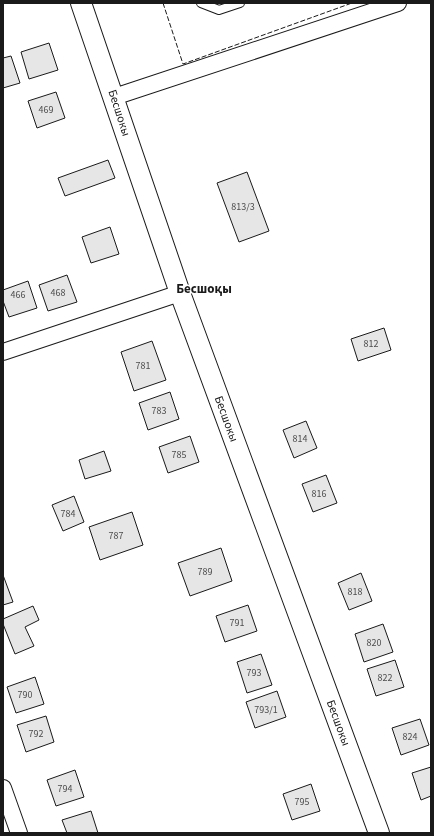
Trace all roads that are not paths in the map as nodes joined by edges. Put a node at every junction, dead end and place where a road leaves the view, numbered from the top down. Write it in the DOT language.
graph roads {
  1 [pos="82,3"];
  2 [pos="202,3"];
  3 [pos="240,3"];
  4 [pos="390,4"];
  5 [pos="114,97"];
  6 [pos="180,293"];
  7 [pos="3,352"];
  8 [pos="3,788"];
  9 [pos="19,833"];
  10 [pos="379,833"];
  1 -- 5 [label="street, Бесшокы"];
  2 -- 3 [label="lane"];
  4 -- 5 [label="street"];
  5 -- 6 [label="street, Бесшокы"];
  6 -- 7 [label="street"];
  6 -- 10 [label="street, Бесшокы"];
  8 -- 9 [label="street"];
}
